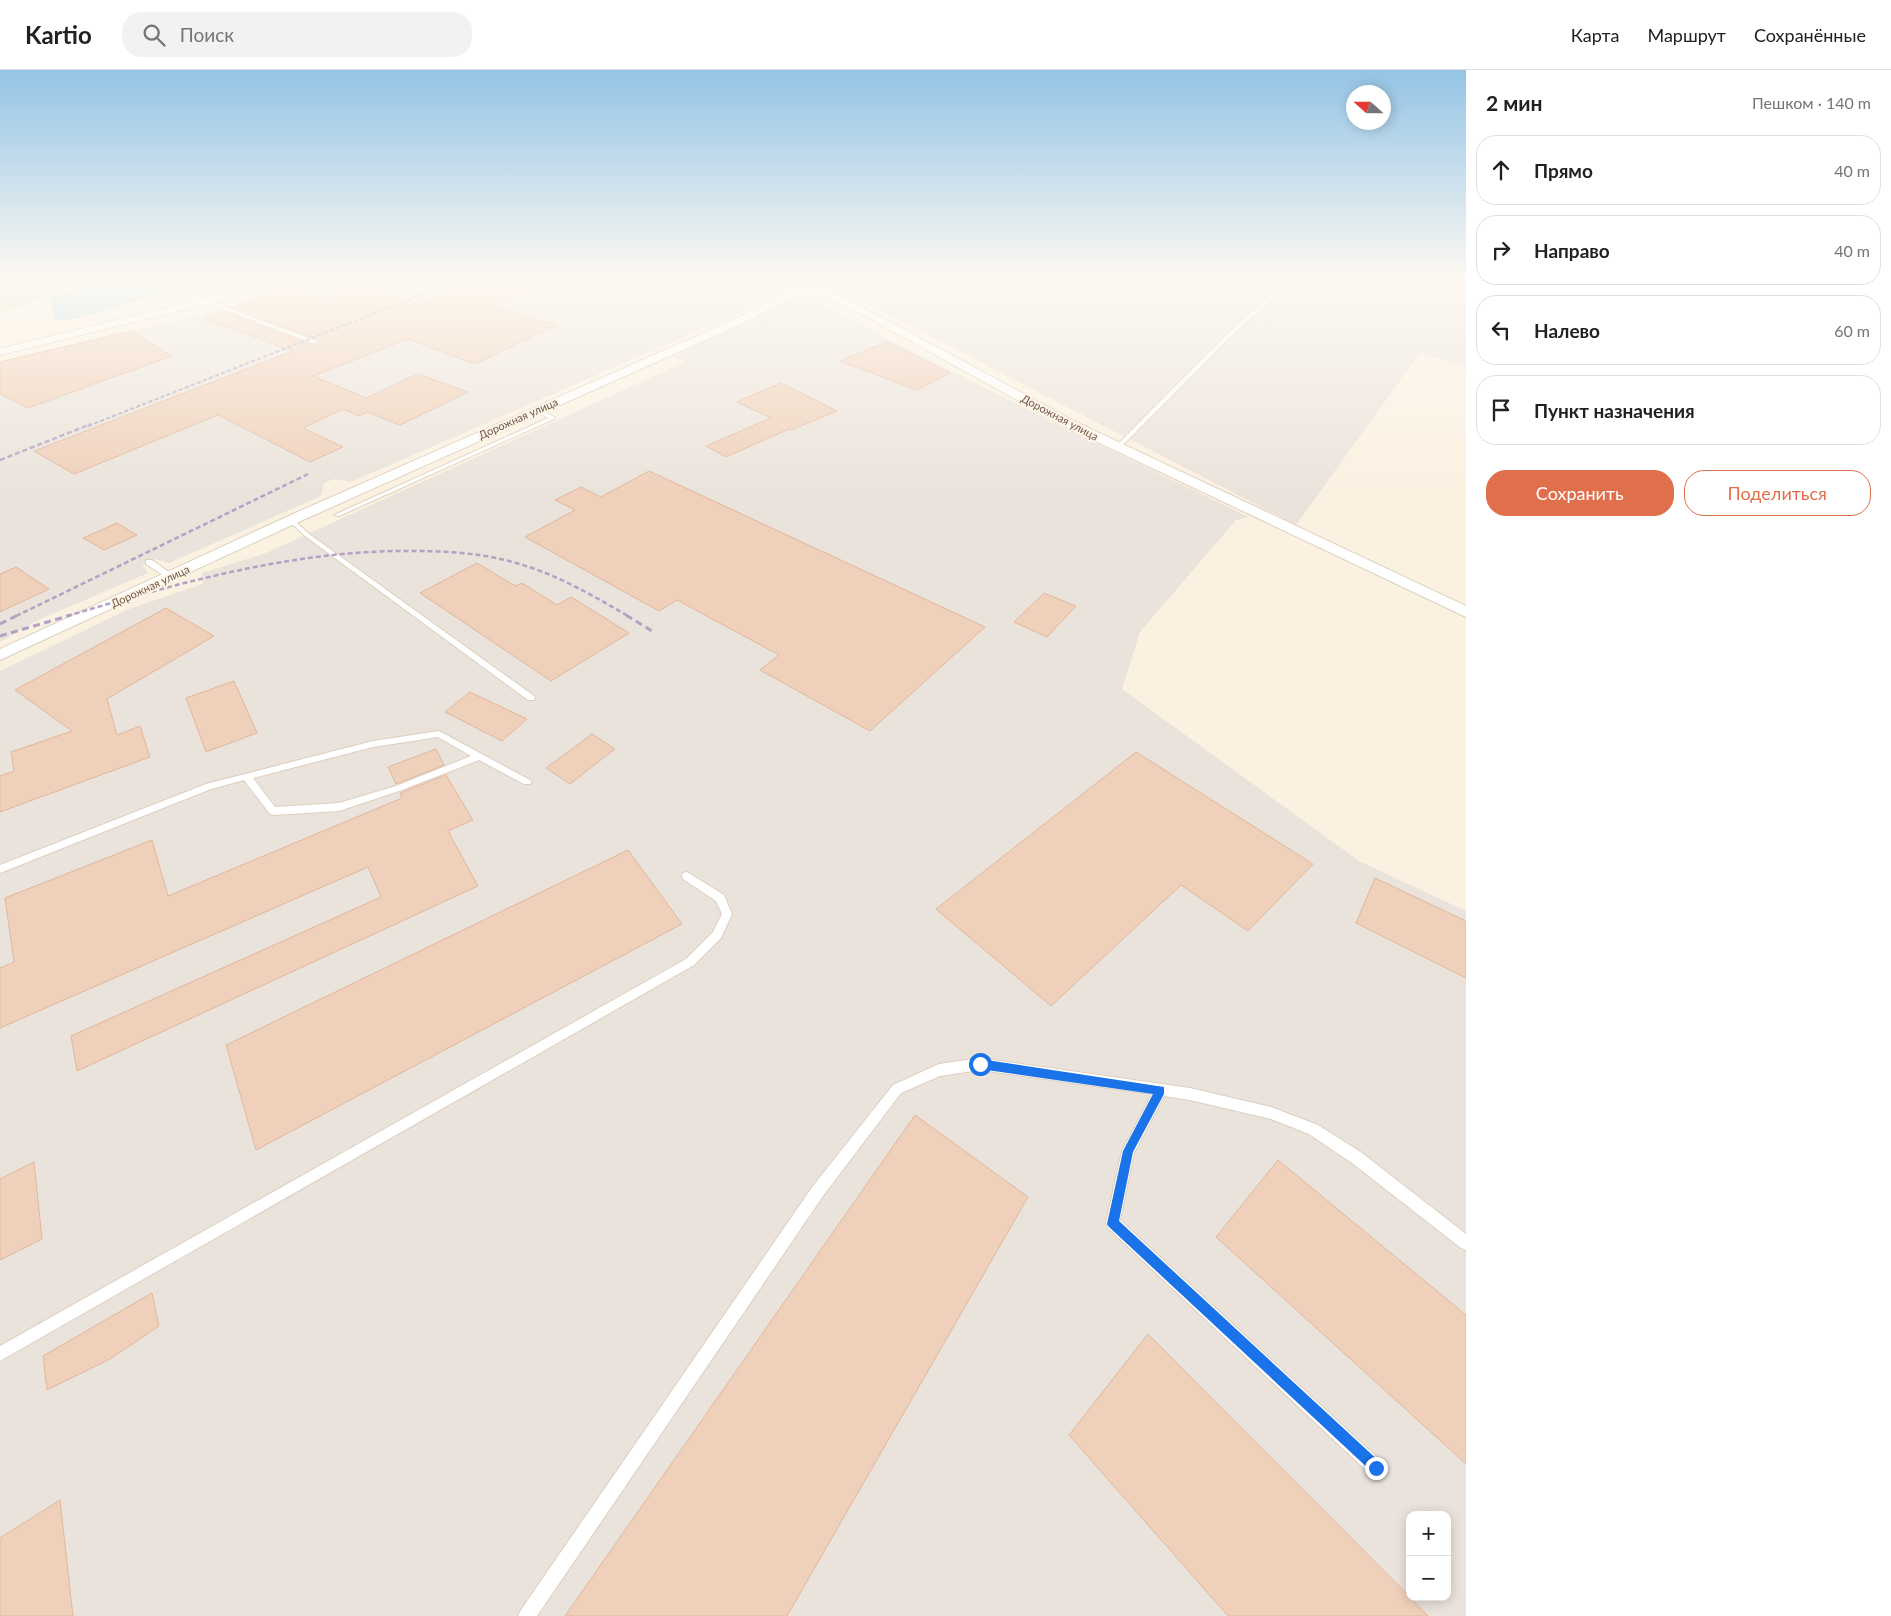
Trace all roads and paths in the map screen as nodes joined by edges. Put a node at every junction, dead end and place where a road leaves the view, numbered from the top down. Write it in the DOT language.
graph roads {
  1 [pos="671,351"];
  2 [pos="936,351"];
  3 [pos="1214,351"];
  4 [pos="538,410"];
  5 [pos="1118,447"];
  6 [pos="337,515"];
  7 [pos="291,520"];
  8 [pos="149,562"];
  9 [pos="170,576"];
  10 [pos="1466,612"];
  11 [pos="0,655"];
  12 [pos="531,698"];
  13 [pos="479,756"];
  14 [pos="246,776"];
  15 [pos="526,782"];
  16 [pos="0,869"];
  17 [pos="687,876"];
  18 [pos="1161,1090"];
  19 [pos="1466,1243"];
  20 [pos="0,1354"];
  21 [pos="1376,1468"];
  22 [pos="527,1616"];
  1 -- 4 [label="street, Дорожная улица"];
  2 -- 5 [label="street, Дорожная улица"];
  3 -- 5 [label="lane"];
  4 -- 6 [label="lane"];
  4 -- 7 [label="street, Дорожная улица"];
  5 -- 10 [label="street, Дорожная улица"];
  7 -- 9 [label="street, Дорожная улица"];
  7 -- 12 [label="lane"];
  8 -- 9 [label="lane"];
  9 -- 11 [label="street, Дорожная улица"];
  13 -- 14 [label="lane"];
  13 -- 14 [label="lane"];
  13 -- 15 [label="lane"];
  14 -- 16 [label="lane"];
  17 -- 20 [label="lane"];
  18 -- 19 [label="lane"];
  18 -- 21 [label="lane"];
  18 -- 22 [label="lane"];
}
